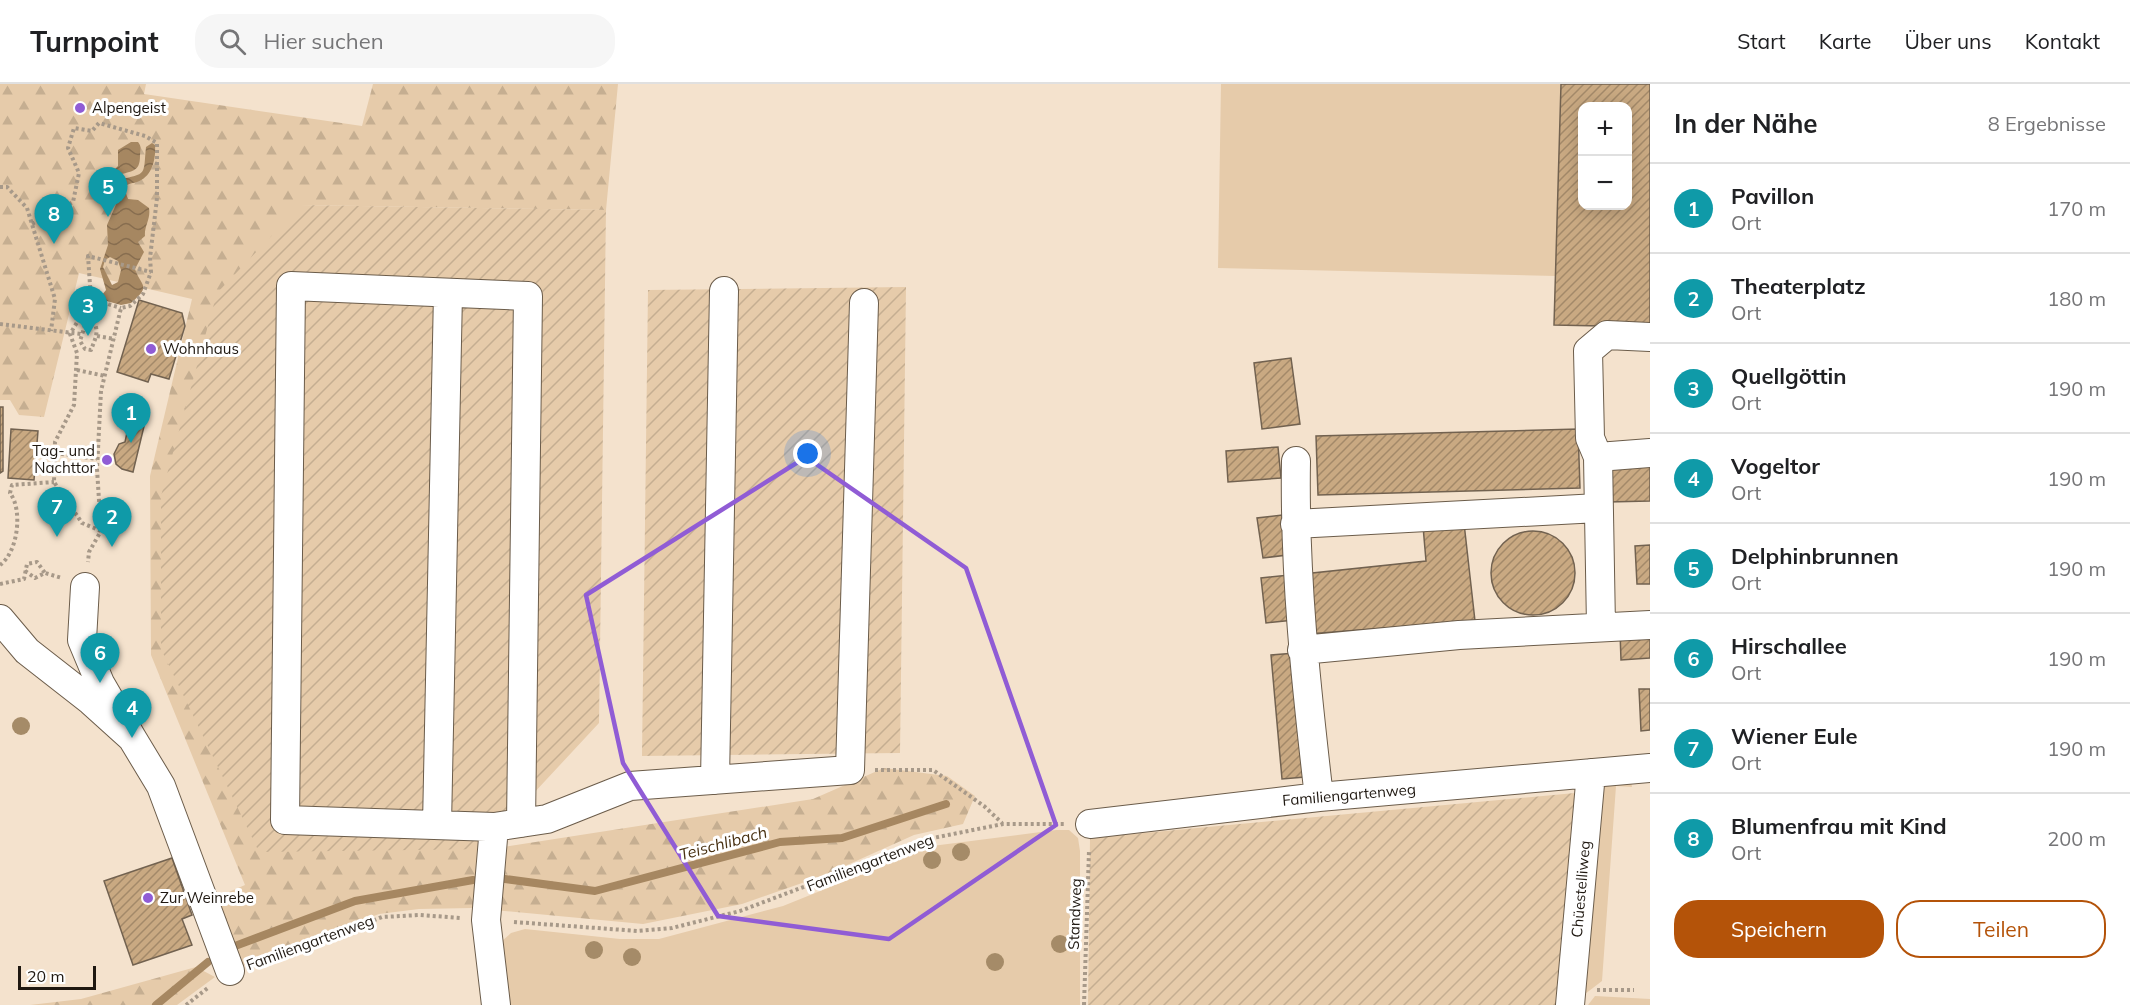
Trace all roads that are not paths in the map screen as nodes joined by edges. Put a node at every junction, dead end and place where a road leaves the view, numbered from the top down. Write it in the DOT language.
graph roads {
  1 [pos="724,291"];
  2 [pos="448,293"];
  3 [pos="864,303"];
  4 [pos="1650,337"];
  5 [pos="1650,453"];
  6 [pos="1598,457"];
  7 [pos="1296,461"];
  8 [pos="1598,508"];
  9 [pos="1295,524"];
  10 [pos="85,587"];
  11 [pos="0,619"];
  12 [pos="1650,625"];
  13 [pos="1601,626"];
  14 [pos="1302,650"];
  15 [pos="132,738"];
  16 [pos="1650,768"];
  17 [pos="1591,773"];
  18 [pos="715,780"];
  19 [pos="1319,797"];
  20 [pos="1090,824"];
  21 [pos="437,825"];
  22 [pos="507,825"];
  23 [pos="230,971"];
  24 [pos="1570,1004"];
  25 [pos="496,1005"];
  1 -- 18 [label="street"];
  2 -- 21 [label="street"];
  2 -- 21 [label="street"];
  2 -- 22 [label="street"];
  3 -- 18 [label="street"];
  4 -- 6 [label="street"];
  5 -- 6 [label="street"];
  6 -- 8 [label="street"];
  7 -- 9 [label="street"];
  8 -- 9 [label="street"];
  8 -- 13 [label="street"];
  9 -- 14 [label="street"];
  10 -- 15 [label="street"];
  11 -- 15 [label="street"];
  12 -- 13 [label="street"];
  13 -- 14 [label="street"];
  14 -- 19 [label="street"];
  15 -- 23 [label="street"];
  16 -- 17 [label="street, Familiengartenweg"];
  17 -- 19 [label="street, Familiengartenweg"];
  17 -- 24 [label="street, Chüestelliweg"];
  18 -- 22 [label="street"];
  19 -- 20 [label="street, Familiengartenweg"];
  21 -- 22 [label="street"];
  22 -- 25 [label="street"];
}
